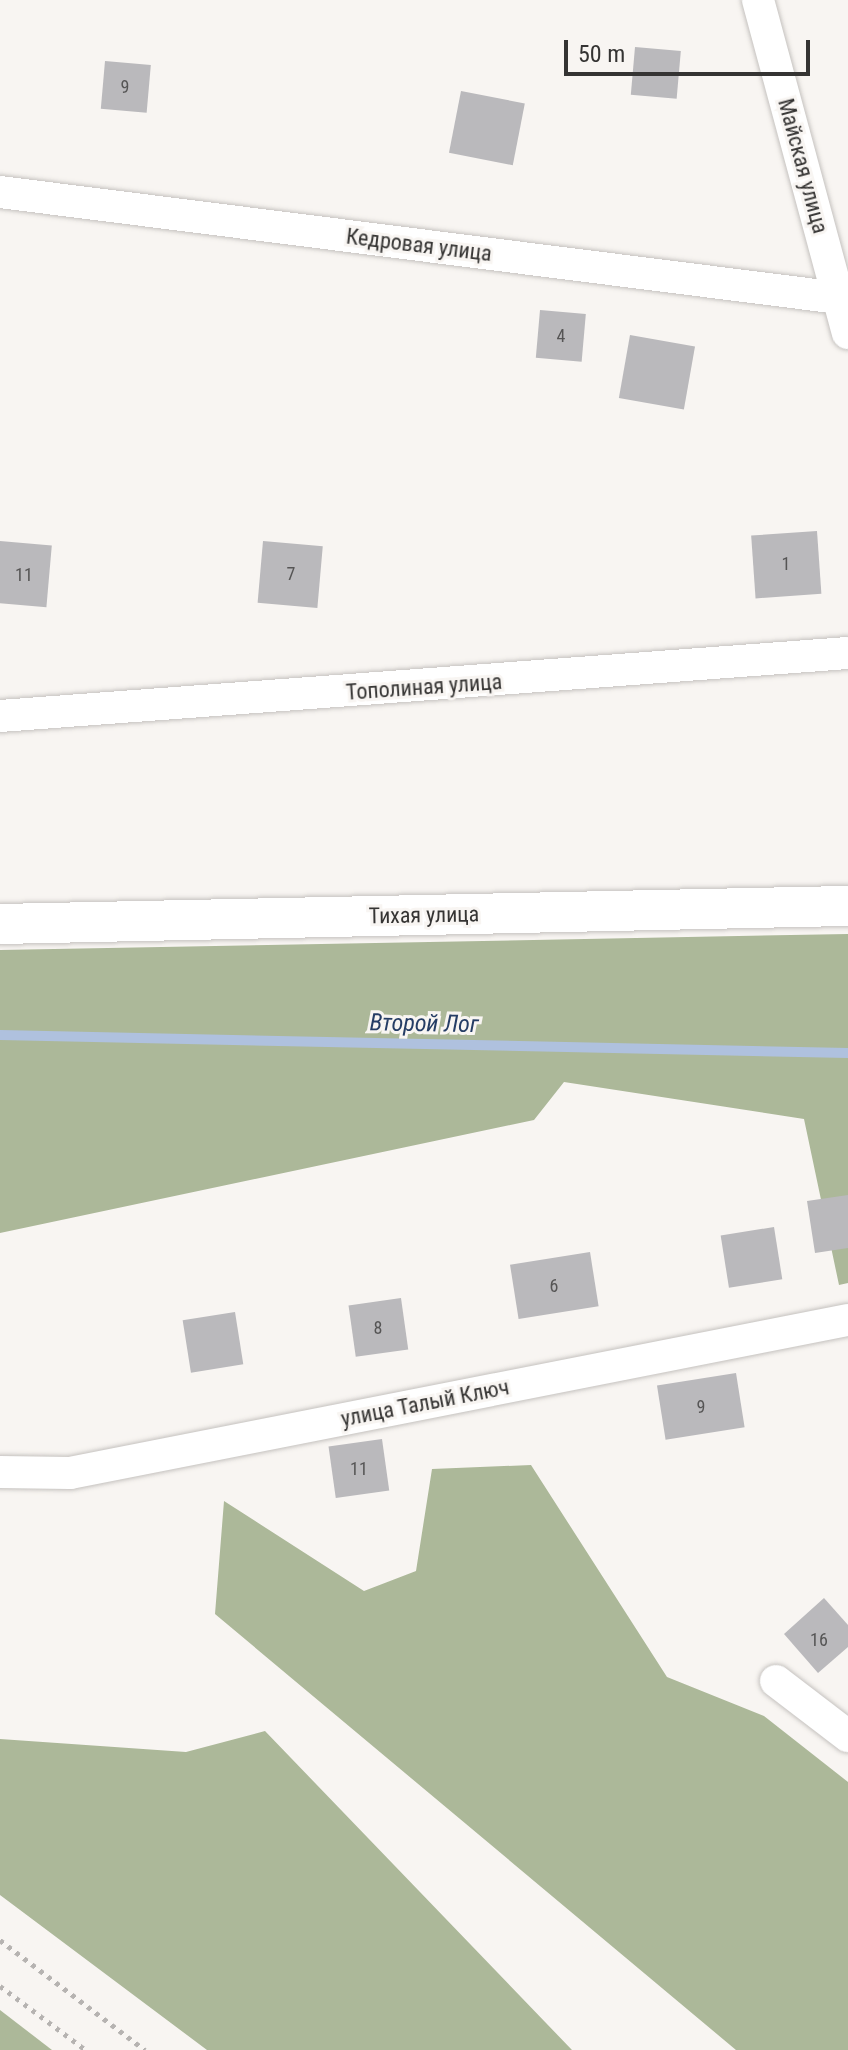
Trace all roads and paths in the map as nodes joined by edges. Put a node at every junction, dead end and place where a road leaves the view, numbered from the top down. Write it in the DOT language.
graph roads {
  1 [pos="758,0"];
  2 [pos="0,192"];
  3 [pos="839,298"];
  4 [pos="848,333"];
  5 [pos="848,653"];
  6 [pos="0,716"];
  7 [pos="848,906"];
  8 [pos="0,924"];
  9 [pos="848,1320"];
  10 [pos="0,1472"];
  11 [pos="776,1681"];
  12 [pos="848,1736"];
  13 [pos="0,1940"];
  14 [pos="0,1986"];
  15 [pos="86,2050"];
  16 [pos="145,2050"];
  1 -- 3 [label="street, Майская улица"];
  2 -- 3 [label="street, Кедровая улица"];
  3 -- 4 [label="street, Майская улица"];
  5 -- 6 [label="street, Тополиная улица"];
  7 -- 8 [label="street, Тихая улица"];
  9 -- 10 [label="street, улица Талый Ключ"];
  11 -- 12 [label="street"];
  13 -- 16 [label="path"];
  14 -- 15 [label="path"];
}
